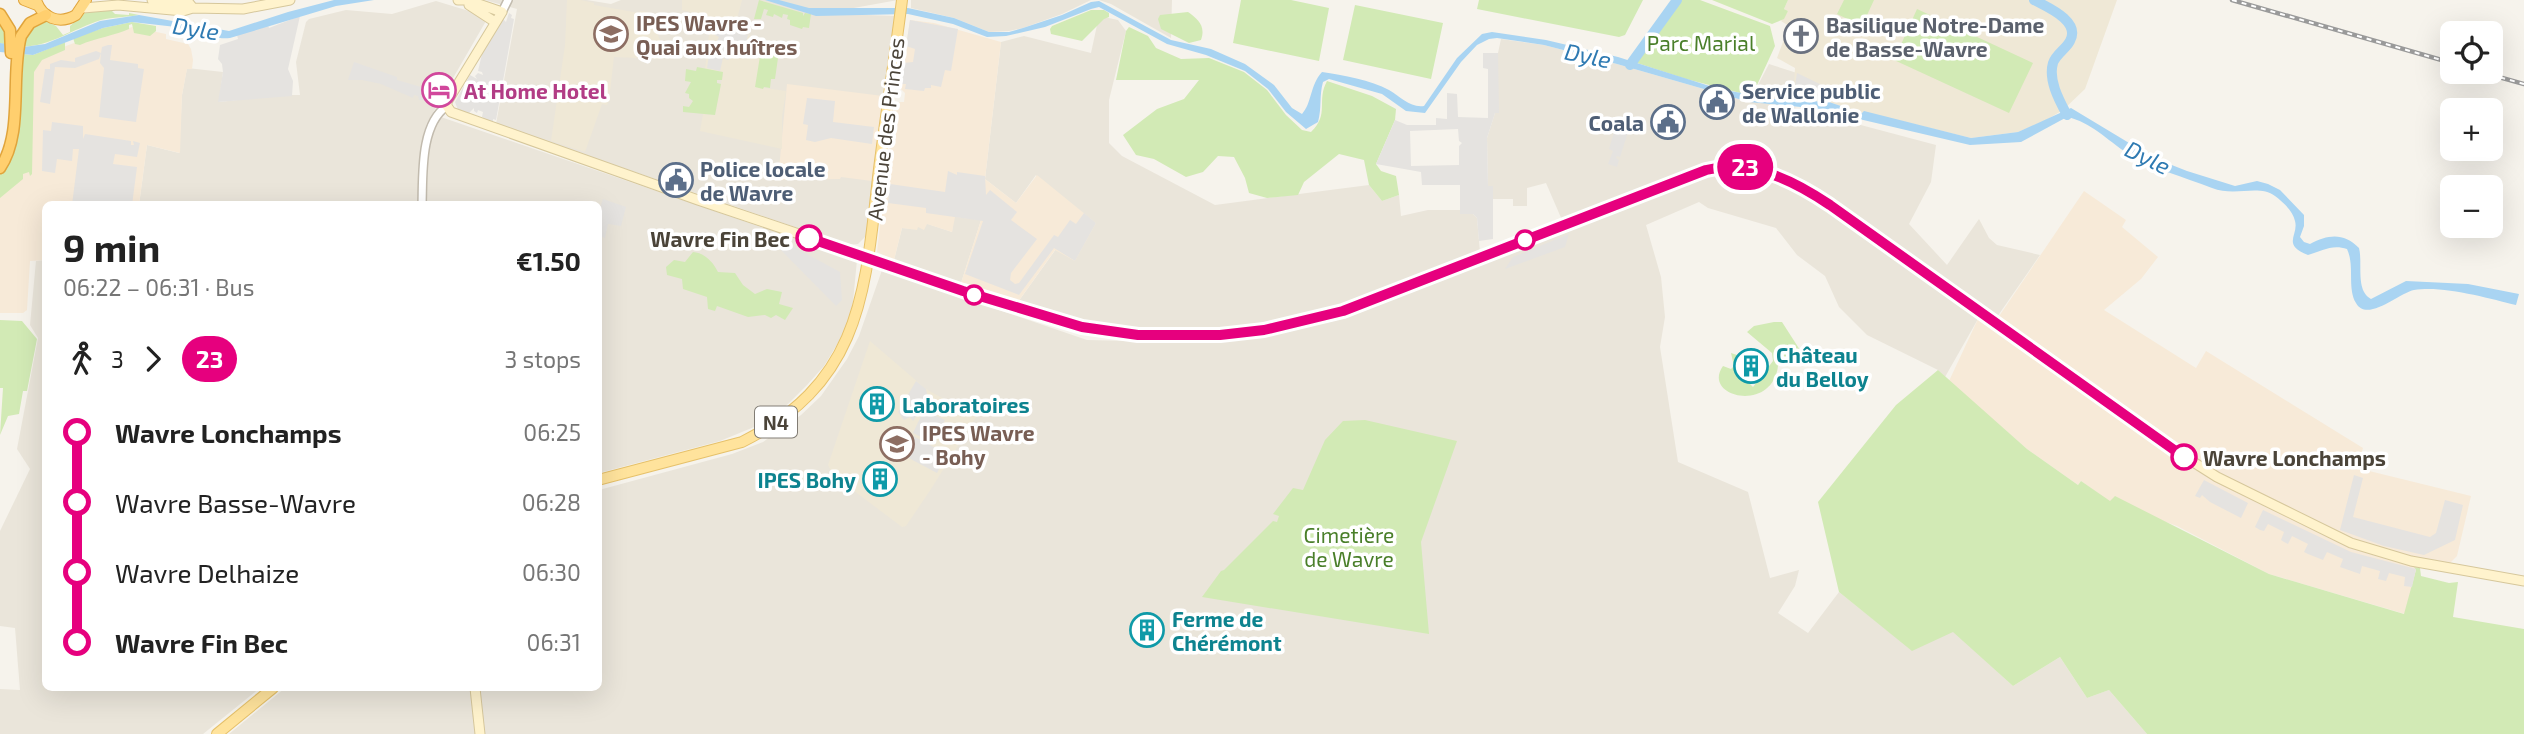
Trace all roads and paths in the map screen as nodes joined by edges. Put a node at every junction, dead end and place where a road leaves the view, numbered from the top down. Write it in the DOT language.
graph roads {
  1 [pos="24,0"];
  2 [pos="290,0"];
  3 [pos="458,0"];
  4 [pos="508,0"];
  5 [pos="179,1"];
  6 [pos="902,1"];
  7 [pos="37,2"];
  8 [pos="160,2"];
  9 [pos="84,4"];
  10 [pos="193,8"];
  11 [pos="502,12"];
  12 [pos="0,14"];
  13 [pos="46,15"];
  14 [pos="495,22"];
  15 [pos="16,40"];
  16 [pos="14,61"];
  17 [pos="447,106"];
  18 [pos="0,157"];
  19 [pos="0,168"];
  20 [pos="422,201"];
  21 [pos="869,259"];
  22 [pos="602,479"];
  23 [pos="2524,581"];
  24 [pos="270,691"];
  25 [pos="475,691"];
  26 [pos="217,734"];
  27 [pos="480,734"];
  1 -- 7 [label="highway"];
  2 -- 10 [label="main road"];
  3 -- 11 [label="main road"];
  3 -- 14 [label="main road"];
  4 -- 11 [label="street"];
  5 -- 8 [label="main road"];
  5 -- 10 [label="main road"];
  6 -- 21 [label="main road, Avenue des Princes / N4"];
  7 -- 13 [label="highway"];
  8 -- 9 [label="main road"];
  8 -- 10 [label="main road"];
  9 -- 13 [label="highway"];
  11 -- 14 [label="main road"];
  12 -- 15 [label="highway"];
  13 -- 15 [label="highway"];
  14 -- 17 [label="main road"];
  15 -- 16 [label="highway"];
  16 -- 18 [label="highway"];
  16 -- 19 [label="highway"];
  17 -- 20 [label="street"];
  17 -- 21 [label="main road"];
  21 -- 22 [label="main road, N4"];
  21 -- 23 [label="main road"];
  24 -- 26 [label="main road"];
  25 -- 27 [label="main road"];
}
